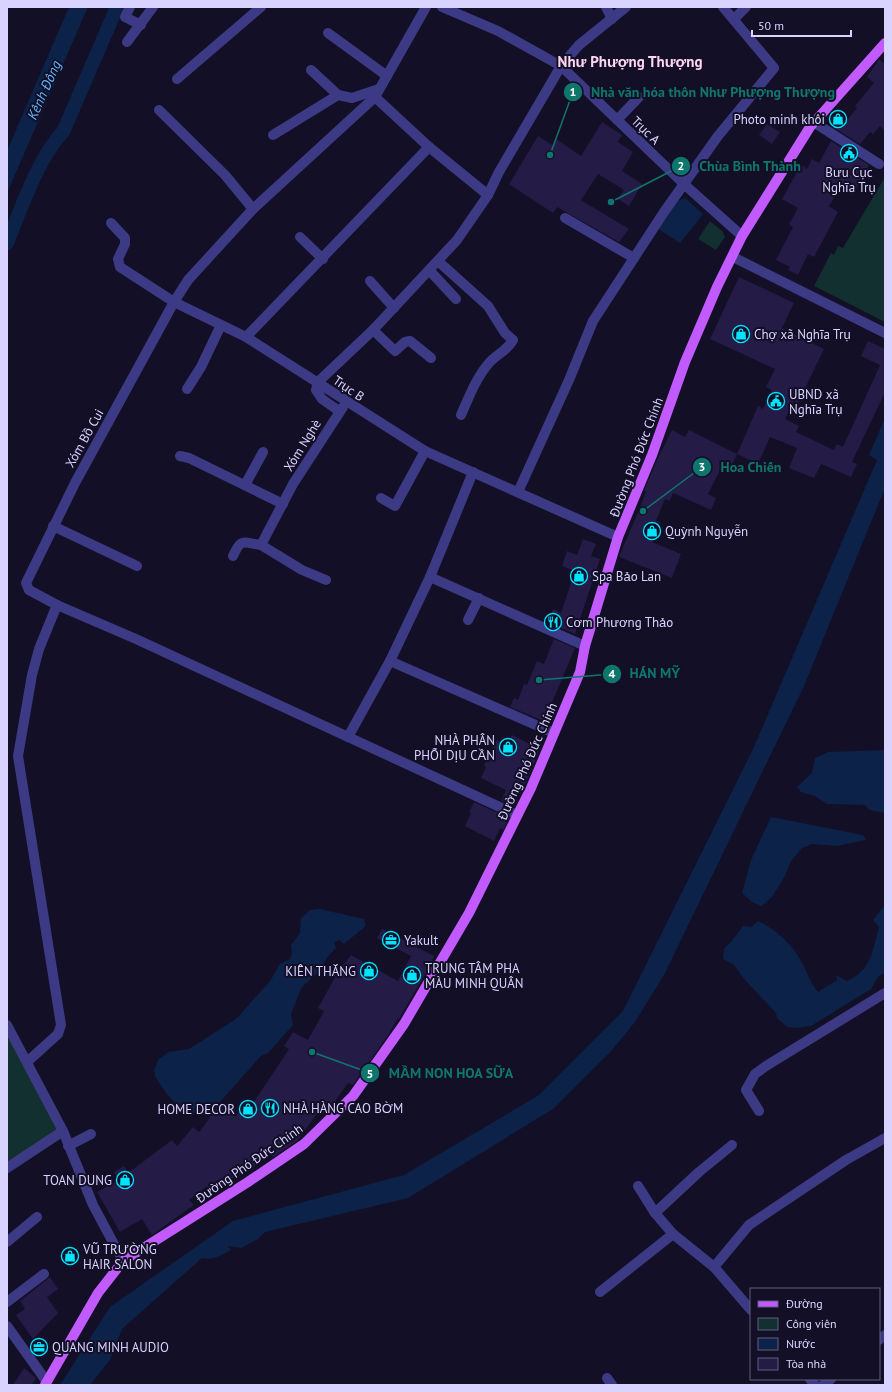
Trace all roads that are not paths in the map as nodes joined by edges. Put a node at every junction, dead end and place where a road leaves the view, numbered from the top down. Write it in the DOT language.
graph roads {
  1 [pos="130,7"];
  2 [pos="153,7"];
  3 [pos="261,7"];
  4 [pos="426,7"];
  5 [pos="442,7"];
  6 [pos="606,7"];
  7 [pos="626,7"];
  8 [pos="723,7"];
  9 [pos="746,7"];
  10 [pos="612,19"];
  11 [pos="734,19"];
  12 [pos="140,25"];
  13 [pos="328,33"];
  14 [pos="127,42"];
  15 [pos="885,43"];
  16 [pos="561,66"];
  17 [pos="311,70"];
  18 [pos="387,76"];
  19 [pos="177,79"];
  20 [pos="377,93"];
  21 [pos="338,95"];
  22 [pos="639,97"];
  23 [pos="159,110"];
  24 [pos="617,120"];
  25 [pos="815,123"];
  26 [pos="273,135"];
  27 [pos="429,147"];
  28 [pos="879,164"];
  29 [pos="684,185"];
  30 [pos="488,194"];
  31 [pos="253,209"];
  32 [pos="566,218"];
  33 [pos="111,223"];
  34 [pos="742,236"];
  35 [pos="300,237"];
  36 [pos="733,257"];
  37 [pos="323,258"];
  38 [pos="634,258"];
  39 [pos="439,262"];
  40 [pos="430,271"];
  41 [pos="370,281"];
  42 [pos="456,299"];
  43 [pos="174,302"];
  44 [pos="394,308"];
  45 [pos="221,325"];
  46 [pos="373,330"];
  47 [pos="885,333"];
  48 [pos="246,337"];
  49 [pos="431,358"];
  50 [pos="318,382"];
  51 [pos="187,388"];
  52 [pos="347,403"];
  53 [pos="339,411"];
  54 [pos="460,414"];
  55 [pos="263,452"];
  56 [pos="425,452"];
  57 [pos="180,456"];
  58 [pos="473,472"];
  59 [pos="246,486"];
  60 [pos="518,492"];
  61 [pos="381,498"];
  62 [pos="283,504"];
  63 [pos="53,526"];
  64 [pos="618,537"];
  65 [pos="261,545"];
  66 [pos="233,556"];
  67 [pos="137,566"];
  68 [pos="430,576"];
  69 [pos="326,580"];
  70 [pos="479,598"];
  71 [pos="58,605"];
  72 [pos="468,620"];
  73 [pos="585,646"];
  74 [pos="390,661"];
  75 [pos="554,733"];
  76 [pos="348,737"];
  77 [pos="518,815"];
  78 [pos="885,994"];
  79 [pos="7,1026"];
  80 [pos="27,1062"];
  81 [pos="759,1111"];
  82 [pos="62,1131"];
  83 [pos="91,1134"];
  84 [pos="885,1138"];
  85 [pos="732,1144"];
  86 [pos="68,1146"];
  87 [pos="7,1168"];
  88 [pos="638,1186"];
  89 [pos="655,1213"];
  90 [pos="37,1217"];
  91 [pos="673,1234"];
  92 [pos="7,1242"];
  93 [pos="123,1261"];
  94 [pos="714,1267"];
  95 [pos="44,1274"];
  96 [pos="600,1292"];
  97 [pos="7,1302"];
  98 [pos="750,1309"];
  99 [pos="7,1326"];
  100 [pos="46,1383"];
  1 -- 12 [label="street"];
  2 -- 12 [label="street"];
  3 -- 19 [label="street"];
  4 -- 18 [label="street, Xóm Bồ Cui"];
  5 -- 16 [label="street, Trục A"];
  6 -- 10 [label="street"];
  7 -- 10 [label="street"];
  8 -- 11 [label="street"];
  9 -- 11 [label="street"];
  10 -- 16 [label="street"];
  11 -- 29 [label="street"];
  12 -- 14 [label="street"];
  13 -- 18 [label="street"];
  15 -- 25 [label="main road, Đường Phó Đức Chính"];
  16 -- 24 [label="street, Trục A"];
  16 -- 30 [label="street"];
  17 -- 21 [label="street"];
  18 -- 20 [label="street, Xóm Bồ Cui"];
  20 -- 21 [label="street"];
  20 -- 27 [label="street"];
  20 -- 31 [label="street, Xóm Bồ Cui"];
  21 -- 26 [label="street"];
  22 -- 24 [label="street"];
  23 -- 31 [label="street"];
  24 -- 29 [label="street, Trục A"];
  25 -- 28 [label="street"];
  25 -- 34 [label="main road, Đường Phó Đức Chính"];
  27 -- 30 [label="street"];
  27 -- 37 [label="street"];
  29 -- 34 [label="street, Trục A"];
  29 -- 38 [label="street"];
  30 -- 39 [label="street"];
  31 -- 43 [label="street, Xóm Bồ Cui"];
  32 -- 38 [label="street"];
  33 -- 43 [label="street, Trục B"];
  34 -- 36 [label="main road, Đường Phó Đức Chính"];
  35 -- 37 [label="street"];
  36 -- 47 [label="street"];
  36 -- 64 [label="main road, Đường Phó Đức Chính"];
  37 -- 48 [label="street"];
  38 -- 60 [label="street"];
  39 -- 40 [label="street"];
  39 -- 54 [label="street"];
  40 -- 42 [label="street"];
  40 -- 44 [label="street"];
  41 -- 44 [label="street"];
  43 -- 45 [label="street, Trục B"];
  43 -- 63 [label="street, Xóm Bồ Cui"];
  44 -- 46 [label="street"];
  45 -- 48 [label="street, Trục B"];
  45 -- 51 [label="street"];
  46 -- 49 [label="street"];
  46 -- 50 [label="street"];
  48 -- 50 [label="street, Trục B"];
  50 -- 52 [label="street, Trục B"];
  50 -- 53 [label="street"];
  52 -- 53 [label="street, Xóm Nghè"];
  52 -- 56 [label="street, Trục B"];
  53 -- 62 [label="street, Xóm Nghè"];
  55 -- 59 [label="street"];
  56 -- 58 [label="street, Trục B"];
  56 -- 61 [label="street"];
  57 -- 59 [label="street"];
  58 -- 60 [label="street, Trục B"];
  58 -- 68 [label="street"];
  59 -- 62 [label="street"];
  60 -- 64 [label="street, Trục B"];
  62 -- 65 [label="street, Xóm Nghè"];
  63 -- 67 [label="street"];
  63 -- 71 [label="street, Xóm Bồ Cui"];
  64 -- 73 [label="main road, Đường Phó Đức Chính"];
  65 -- 66 [label="street"];
  65 -- 69 [label="street"];
  68 -- 70 [label="street"];
  68 -- 74 [label="street"];
  70 -- 72 [label="street"];
  70 -- 73 [label="street"];
  71 -- 76 [label="street"];
  71 -- 80 [label="street"];
  73 -- 75 [label="main road, Đường Phó Đức Chính"];
  74 -- 75 [label="street"];
  74 -- 76 [label="street"];
  75 -- 77 [label="main road, Đường Phó Đức Chính"];
  76 -- 77 [label="street"];
  77 -- 93 [label="main road, Đường Phó Đức Chính"];
  78 -- 81 [label="street"];
  79 -- 80 [label="street"];
  80 -- 82 [label="street"];
  82 -- 86 [label="street"];
  82 -- 87 [label="street"];
  83 -- 86 [label="street"];
  84 -- 94 [label="street"];
  85 -- 89 [label="street"];
  86 -- 93 [label="street"];
  88 -- 89 [label="street"];
  89 -- 91 [label="street"];
  90 -- 92 [label="street"];
  91 -- 94 [label="street"];
  91 -- 96 [label="street"];
  93 -- 100 [label="main road, Đường Phó Đức Chính"];
  94 -- 98 [label="street"];
  95 -- 97 [label="street"];
  99 -- 100 [label="street"];
}
